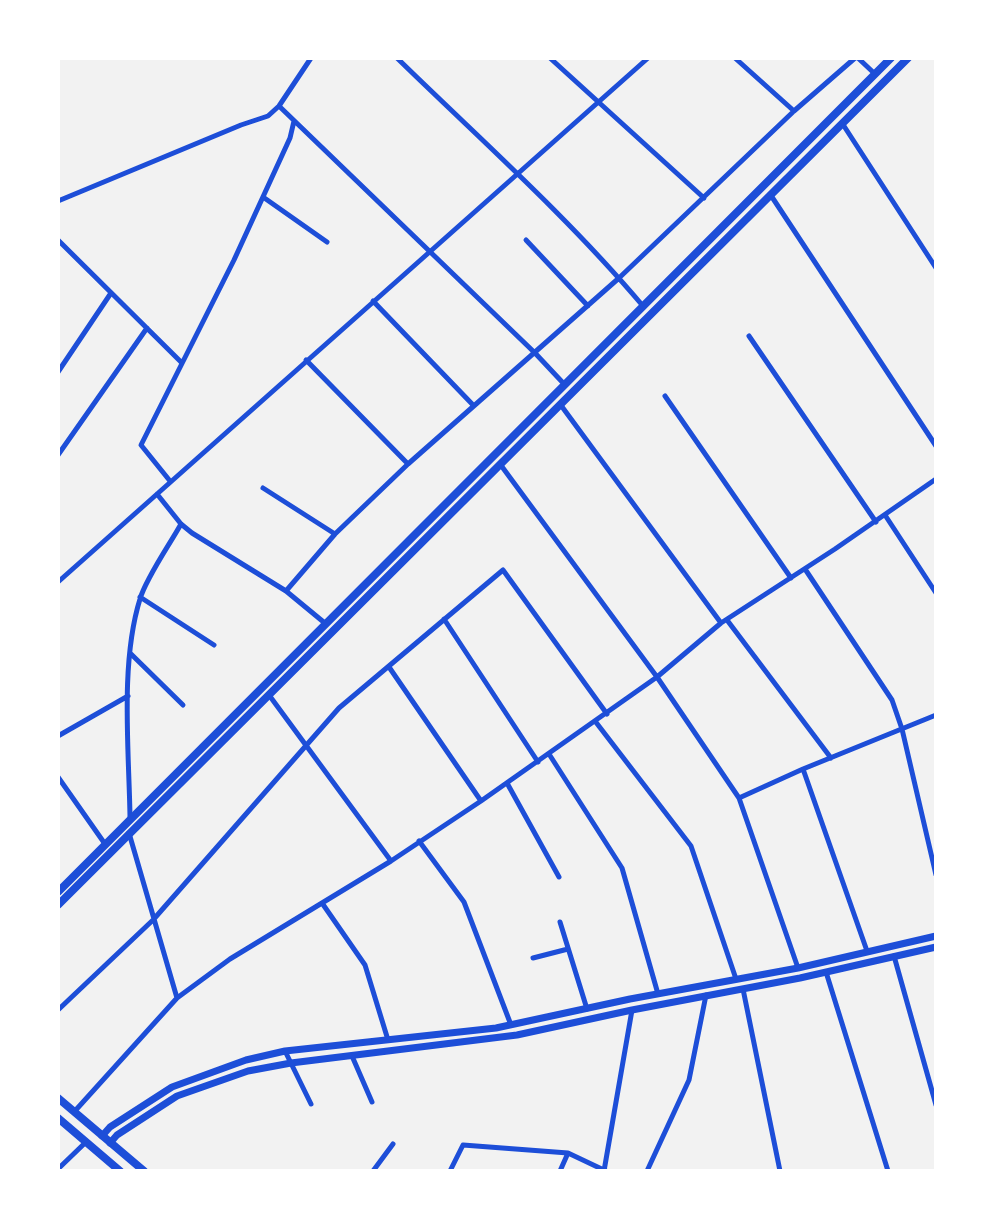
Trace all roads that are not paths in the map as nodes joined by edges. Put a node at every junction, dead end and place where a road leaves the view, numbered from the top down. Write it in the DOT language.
graph roads {
  1 [pos="311,58"];
  2 [pos="397,58"];
  3 [pos="550,58"];
  4 [pos="648,58"];
  5 [pos="736,58"];
  6 [pos="857,58"];
  7 [pos="891,58"];
  8 [pos="908,58"];
  9 [pos="875,74"];
  10 [pos="598,101"];
  11 [pos="279,106"];
  12 [pos="794,111"];
  13 [pos="294,121"];
  14 [pos="842,123"];
  15 [pos="517,174"];
  16 [pos="770,193"];
  17 [pos="263,197"];
  18 [pos="704,198"];
  19 [pos="58,201"];
  20 [pos="58,240"];
  21 [pos="526,240"];
  22 [pos="327,242"];
  23 [pos="428,252"];
  24 [pos="936,268"];
  25 [pos="619,278"];
  26 [pos="111,293"];
  27 [pos="373,301"];
  28 [pos="587,306"];
  29 [pos="643,306"];
  30 [pos="147,328"];
  31 [pos="749,336"];
  32 [pos="535,353"];
  33 [pos="306,360"];
  34 [pos="182,363"];
  35 [pos="58,372"];
  36 [pos="565,385"];
  37 [pos="665,396"];
  38 [pos="560,404"];
  39 [pos="474,406"];
  40 [pos="936,446"];
  41 [pos="58,455"];
  42 [pos="408,464"];
  43 [pos="500,464"];
  44 [pos="936,480"];
  45 [pos="170,481"];
  46 [pos="263,488"];
  47 [pos="157,494"];
  48 [pos="885,515"];
  49 [pos="876,522"];
  50 [pos="181,524"];
  51 [pos="335,534"];
  52 [pos="805,569"];
  53 [pos="791,578"];
  54 [pos="58,582"];
  55 [pos="286,591"];
  56 [pos="936,593"];
  57 [pos="140,597"];
  58 [pos="444,619"];
  59 [pos="724,621"];
  60 [pos="326,624"];
  61 [pos="214,645"];
  62 [pos="130,653"];
  63 [pos="389,667"];
  64 [pos="657,677"];
  65 [pos="269,695"];
  66 [pos="128,696"];
  67 [pos="183,705"];
  68 [pos="607,714"];
  69 [pos="936,715"];
  70 [pos="595,721"];
  71 [pos="902,729"];
  72 [pos="58,736"];
  73 [pos="308,746"];
  74 [pos="549,754"];
  75 [pos="831,758"];
  76 [pos="538,762"];
  77 [pos="803,769"];
  78 [pos="58,777"];
  79 [pos="507,783"];
  80 [pos="739,798"];
  81 [pos="481,801"];
  82 [pos="130,817"];
  83 [pos="130,833"];
  84 [pos="419,841"];
  85 [pos="105,844"];
  86 [pos="391,861"];
  87 [pos="936,875"];
  88 [pos="559,877"];
  89 [pos="58,892"];
  90 [pos="322,903"];
  91 [pos="58,905"];
  92 [pos="152,920"];
  93 [pos="560,922"];
  94 [pos="936,936"];
  95 [pos="936,947"];
  96 [pos="569,949"];
  97 [pos="867,951"];
  98 [pos="894,956"];
  99 [pos="533,958"];
  100 [pos="798,968"];
  101 [pos="826,972"];
  102 [pos="736,979"];
  103 [pos="743,989"];
  104 [pos="658,994"];
  105 [pos="706,995"];
  106 [pos="177,998"];
  107 [pos="587,1009"];
  108 [pos="58,1010"];
  109 [pos="632,1010"];
  110 [pos="511,1025"];
  111 [pos="388,1041"];
  112 [pos="285,1052"];
  113 [pos="352,1056"];
  114 [pos="291,1063"];
  115 [pos="58,1098"];
  116 [pos="372,1102"];
  117 [pos="311,1104"];
  118 [pos="936,1105"];
  119 [pos="74,1112"];
  120 [pos="58,1118"];
  121 [pos="102,1136"];
  122 [pos="86,1143"];
  123 [pos="110,1143"];
  124 [pos="393,1144"];
  125 [pos="568,1153"];
  126 [pos="58,1169"];
  127 [pos="120,1171"];
  128 [pos="144,1171"];
  129 [pos="373,1171"];
  130 [pos="450,1171"];
  131 [pos="560,1171"];
  132 [pos="605,1171"];
  133 [pos="647,1171"];
  134 [pos="780,1171"];
  135 [pos="888,1171"];
  1 -- 11 [label="street"];
  2 -- 15 [label="street"];
  3 -- 10 [label="street"];
  4 -- 10 [label="street"];
  5 -- 12 [label="street"];
  6 -- 9 [label="street"];
  6 -- 12 [label="street"];
  7 -- 9 [label="main road"];
  8 -- 14 [label="main road"];
  9 -- 29 [label="main road"];
  10 -- 15 [label="street"];
  10 -- 18 [label="street"];
  11 -- 13 [label="street"];
  11 -- 19 [label="street"];
  12 -- 18 [label="street"];
  13 -- 17 [label="street"];
  13 -- 23 [label="street"];
  14 -- 16 [label="main road"];
  14 -- 24 [label="street"];
  15 -- 23 [label="street"];
  15 -- 25 [label="street"];
  16 -- 38 [label="main road"];
  16 -- 40 [label="street"];
  17 -- 22 [label="street"];
  17 -- 34 [label="street"];
  18 -- 25 [label="street"];
  20 -- 26 [label="street"];
  21 -- 28 [label="street"];
  23 -- 27 [label="street"];
  23 -- 32 [label="street"];
  25 -- 28 [label="street"];
  25 -- 29 [label="street"];
  26 -- 30 [label="street"];
  26 -- 35 [label="street"];
  27 -- 33 [label="street"];
  27 -- 39 [label="street"];
  28 -- 32 [label="street"];
  29 -- 36 [label="main road"];
  30 -- 34 [label="street"];
  30 -- 41 [label="street"];
  31 -- 49 [label="street"];
  32 -- 36 [label="street"];
  32 -- 39 [label="street"];
  33 -- 42 [label="street"];
  33 -- 45 [label="street"];
  34 -- 45 [label="street"];
  36 -- 60 [label="main road"];
  37 -- 53 [label="street"];
  38 -- 43 [label="main road"];
  38 -- 59 [label="street"];
  39 -- 42 [label="street"];
  42 -- 51 [label="street"];
  43 -- 64 [label="street"];
  43 -- 65 [label="main road"];
  44 -- 48 [label="street"];
  45 -- 47 [label="street"];
  46 -- 51 [label="street"];
  47 -- 50 [label="street"];
  47 -- 54 [label="street"];
  48 -- 49 [label="street"];
  48 -- 56 [label="street"];
  49 -- 52 [label="street"];
  50 -- 55 [label="street"];
  50 -- 57 [label="street"];
  51 -- 55 [label="street"];
  52 -- 53 [label="street"];
  52 -- 71 [label="street"];
  53 -- 59 [label="street"];
  55 -- 60 [label="street"];
  57 -- 61 [label="street"];
  57 -- 62 [label="street"];
  58 -- 63 [label="street"];
  58 -- 68 [label="street"];
  58 -- 76 [label="street"];
  59 -- 64 [label="street"];
  59 -- 75 [label="street"];
  60 -- 82 [label="main road"];
  62 -- 66 [label="street"];
  62 -- 67 [label="street"];
  63 -- 73 [label="street"];
  63 -- 81 [label="street"];
  64 -- 68 [label="street"];
  64 -- 80 [label="street"];
  65 -- 73 [label="street"];
  65 -- 83 [label="main road"];
  66 -- 72 [label="street"];
  66 -- 82 [label="street"];
  68 -- 70 [label="street"];
  69 -- 71 [label="street"];
  70 -- 74 [label="street"];
  70 -- 102 [label="street"];
  71 -- 75 [label="street"];
  71 -- 87 [label="street"];
  73 -- 86 [label="street"];
  73 -- 92 [label="street"];
  74 -- 76 [label="street"];
  74 -- 104 [label="street"];
  75 -- 77 [label="street"];
  76 -- 79 [label="street"];
  77 -- 80 [label="street"];
  77 -- 97 [label="street"];
  78 -- 85 [label="street"];
  79 -- 81 [label="street"];
  79 -- 88 [label="street"];
  80 -- 100 [label="street"];
  81 -- 84 [label="street"];
  82 -- 85 [label="main road"];
  83 -- 91 [label="main road"];
  83 -- 92 [label="street"];
  84 -- 86 [label="street"];
  84 -- 110 [label="street"];
  85 -- 89 [label="main road"];
  86 -- 90 [label="street"];
  90 -- 106 [label="street"];
  90 -- 111 [label="street"];
  92 -- 106 [label="street"];
  92 -- 108 [label="street"];
  93 -- 96 [label="street"];
  94 -- 97 [label="street"];
  95 -- 98 [label="street"];
  96 -- 99 [label="street"];
  96 -- 107 [label="street"];
  97 -- 100 [label="street"];
  98 -- 101 [label="street"];
  98 -- 118 [label="street"];
  100 -- 102 [label="street"];
  101 -- 103 [label="street"];
  101 -- 135 [label="street"];
  102 -- 104 [label="street"];
  103 -- 105 [label="street"];
  103 -- 134 [label="street"];
  104 -- 107 [label="street"];
  105 -- 109 [label="street"];
  105 -- 133 [label="street"];
  106 -- 119 [label="street"];
  107 -- 110 [label="street"];
  109 -- 113 [label="street"];
  109 -- 132 [label="street"];
  110 -- 111 [label="street"];
  111 -- 112 [label="street"];
  112 -- 114 [label="street"];
  112 -- 121 [label="street"];
  113 -- 114 [label="street"];
  113 -- 116 [label="street"];
  114 -- 117 [label="street"];
  114 -- 123 [label="street"];
  115 -- 119 [label="main road"];
  119 -- 121 [label="main road"];
  120 -- 122 [label="main road"];
  121 -- 123 [label="main road"];
  122 -- 126 [label="street"];
  122 -- 127 [label="main road"];
  123 -- 128 [label="main road"];
  124 -- 129 [label="street"];
  125 -- 130 [label="street"];
  125 -- 131 [label="street"];
  125 -- 132 [label="street"];
}
